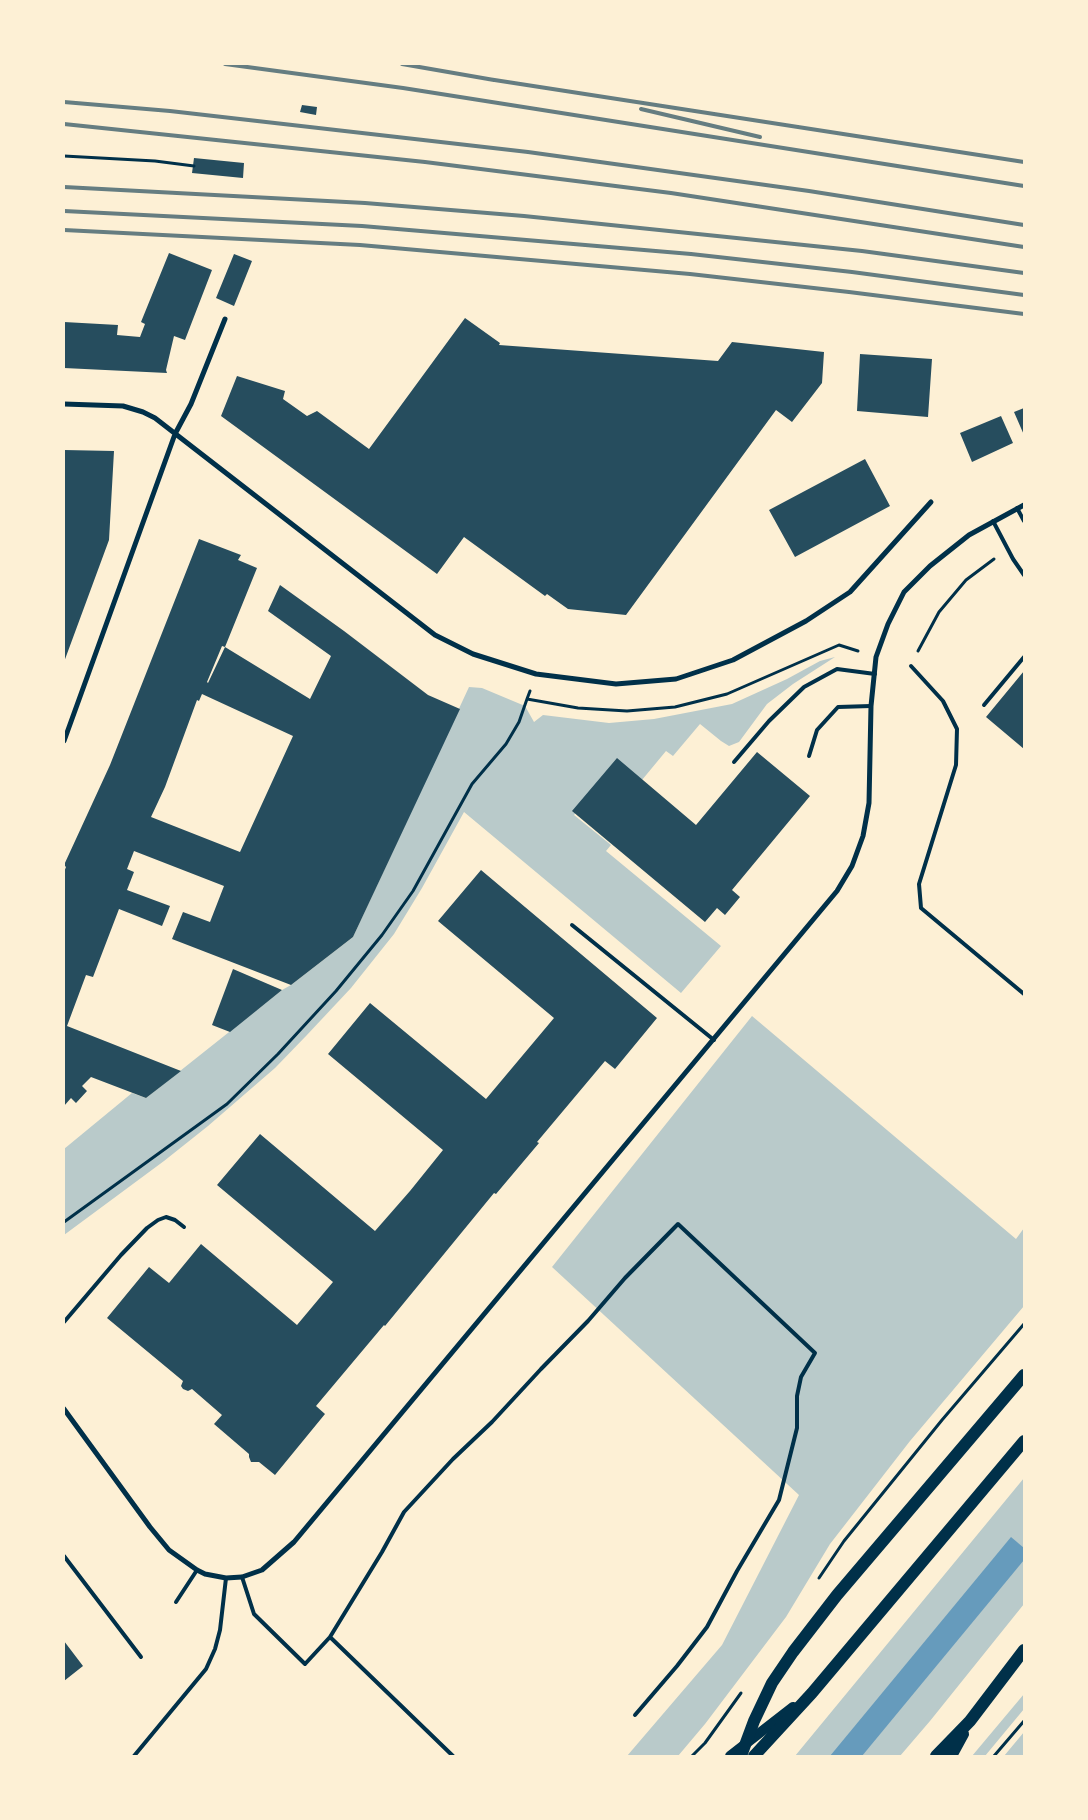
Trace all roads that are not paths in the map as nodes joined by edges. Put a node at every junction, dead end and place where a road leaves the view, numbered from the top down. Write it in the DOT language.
graph roads {
  1 [pos="225,319"];
  2 [pos="64,404"];
  3 [pos="175,434"];
  4 [pos="931,502"];
  5 [pos="1024,505"];
  6 [pos="1017,508"];
  7 [pos="1024,521"];
  8 [pos="993,522"];
  9 [pos="1024,575"];
  10 [pos="1024,657"];
  11 [pos="911,666"];
  12 [pos="875,674"];
  13 [pos="984,705"];
  14 [pos="871,706"];
  15 [pos="66,729"];
  16 [pos="64,741"];
  17 [pos="809,756"];
  18 [pos="734,762"];
  19 [pos="572,925"];
  20 [pos="1024,994"];
  21 [pos="714,1040"];
  22 [pos="184,1227"];
  23 [pos="64,1322"];
  24 [pos="1024,1375"];
  25 [pos="64,1409"];
  26 [pos="1024,1441"];
  27 [pos="64,1556"];
  28 [pos="197,1570"];
  29 [pos="242,1577"];
  30 [pos="226,1578"];
  31 [pos="176,1602"];
  32 [pos="330,1637"];
  33 [pos="1024,1650"];
  34 [pos="141,1656"];
  35 [pos="812,1693"];
  36 [pos="635,1715"];
  37 [pos="970,1721"];
  38 [pos="134,1756"];
  39 [pos="453,1756"];
  40 [pos="730,1756"];
  41 [pos="741,1756"];
  42 [pos="754,1756"];
  43 [pos="936,1756"];
  44 [pos="951,1756"];
  1 -- 3 [label="street"];
  2 -- 3 [label="street"];
  3 -- 4 [label="street"];
  3 -- 15 [label="street"];
  5 -- 6 [label="street"];
  6 -- 7 [label="lane"];
  6 -- 8 [label="street"];
  8 -- 9 [label="lane"];
  8 -- 12 [label="street"];
  10 -- 13 [label="lane"];
  11 -- 20 [label="lane"];
  12 -- 14 [label="street"];
  12 -- 18 [label="lane"];
  14 -- 17 [label="lane"];
  14 -- 21 [label="street"];
  15 -- 16 [label="street"];
  19 -- 21 [label="lane"];
  21 -- 29 [label="street"];
  22 -- 23 [label="lane"];
  24 -- 41 [label="main road"];
  25 -- 28 [label="street"];
  26 -- 35 [label="main road"];
  27 -- 34 [label="lane"];
  28 -- 30 [label="street"];
  28 -- 31 [label="lane"];
  29 -- 30 [label="street"];
  29 -- 32 [label="lane"];
  30 -- 38 [label="lane"];
  32 -- 36 [label="lane"];
  32 -- 39 [label="lane"];
  33 -- 37 [label="main road"];
  35 -- 40 [label="main road"];
  35 -- 42 [label="main road"];
  37 -- 43 [label="main road"];
  37 -- 44 [label="main road"];
}
